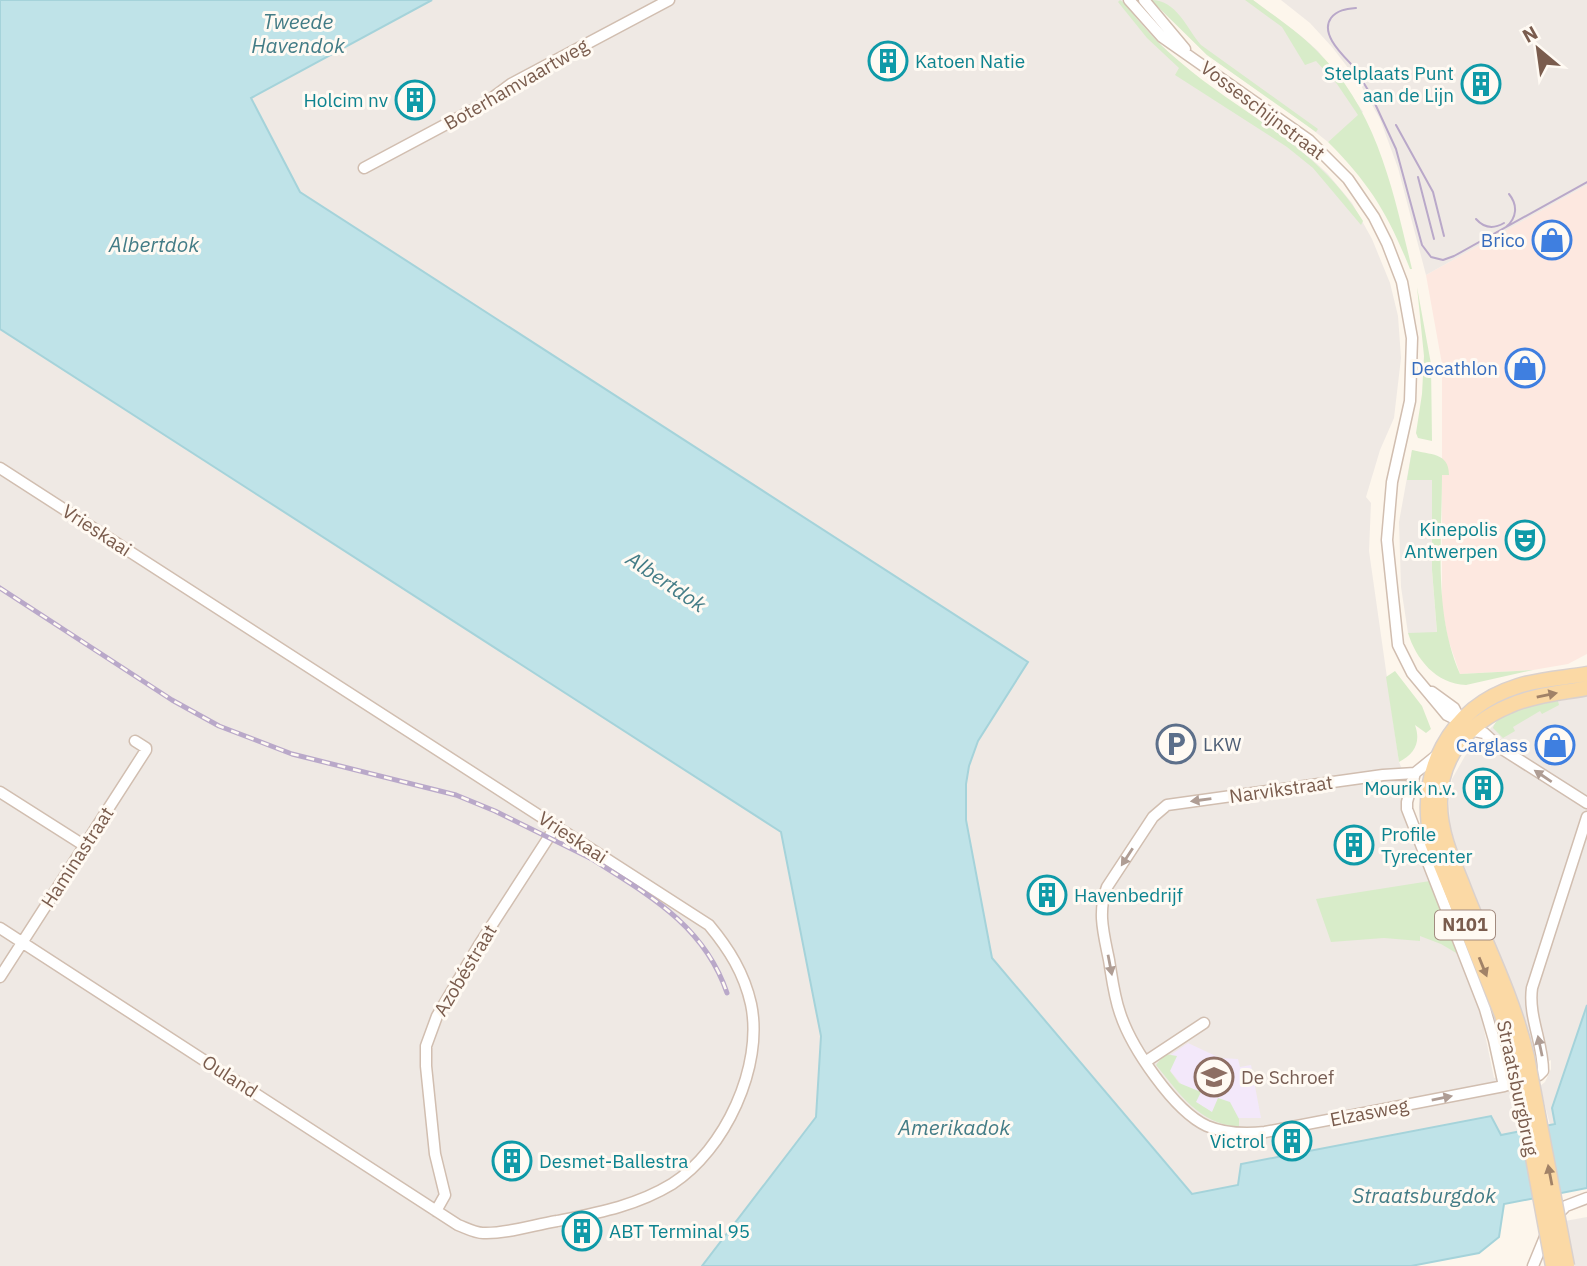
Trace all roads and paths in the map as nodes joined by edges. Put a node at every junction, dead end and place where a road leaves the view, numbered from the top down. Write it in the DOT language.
graph roads {
  1 [pos="669,0"];
  2 [pos="1129,0"];
  3 [pos="1144,0"];
  4 [pos="1191,57"];
  5 [pos="364,168"];
  6 [pos="0,468"];
  7 [pos="1587,674"];
  8 [pos="1587,688"];
  9 [pos="1465,726"];
  10 [pos="135,741"];
  11 [pos="1436,756"];
  12 [pos="1415,773"];
  13 [pos="1435,785"];
  14 [pos="0,792"];
  15 [pos="1587,805"];
  16 [pos="1587,817"];
  17 [pos="556,826"];
  18 [pos="85,846"];
  19 [pos="0,928"];
  20 [pos="22,943"];
  21 [pos="0,977"];
  22 [pos="1204,1023"];
  23 [pos="1145,1062"];
  24 [pos="1504,1087"];
  25 [pos="1587,1198"];
  26 [pos="436,1211"];
  27 [pos="458,1226"];
  28 [pos="1534,1266"];
  29 [pos="1553,1266"];
  30 [pos="1567,1266"];
  1 -- 5 [label="street, Boterhamvaartweg"];
  2 -- 4 [label="street, Vosseschijnstraat"];
  3 -- 4 [label="street, Vosseschijnstraat"];
  4 -- 9 [label="street, Vosseschijnstraat"];
  6 -- 17 [label="street, Vrieskaai"];
  7 -- 9 [label="main road, N101"];
  9 -- 8 [label="main road, N101, one-way"];
  9 -- 11 [label="main road, Straatsburgbrug / N101"];
  9 -- 13 [label="main road, Straatsburgbrug / N101"];
  15 -- 9 [label="street, Vosseschijnstraat, one-way"];
  10 -- 18 [label="street, Haminastraat"];
  11 -- 12 [label="street"];
  11 -- 13 [label="main road, Straatsburgbrug / N101"];
  12 -- 23 [label="street, Narvikstraat, one-way"];
  12 -- 24 [label="street"];
  13 -- 29 [label="main road, Straatsburgbrug / N101, one-way, bridge"];
  30 -- 13 [label="main road, Straatsburgbrug / N101, one-way, bridge"];
  14 -- 18 [label="street"];
  24 -- 16 [label="street, Elzasweg, one-way"];
  17 -- 26 [label="street, Azobéstraat"];
  17 -- 27 [label="street, Vrieskaai"];
  18 -- 20 [label="street, Haminastraat"];
  19 -- 20 [label="street, Ouland"];
  20 -- 21 [label="street, Haminastraat"];
  20 -- 26 [label="street, Ouland"];
  22 -- 23 [label="street"];
  23 -- 24 [label="street, Elzasweg, one-way"];
  25 -- 28 [label="street"];
  26 -- 27 [label="street, Ouland"];
}
